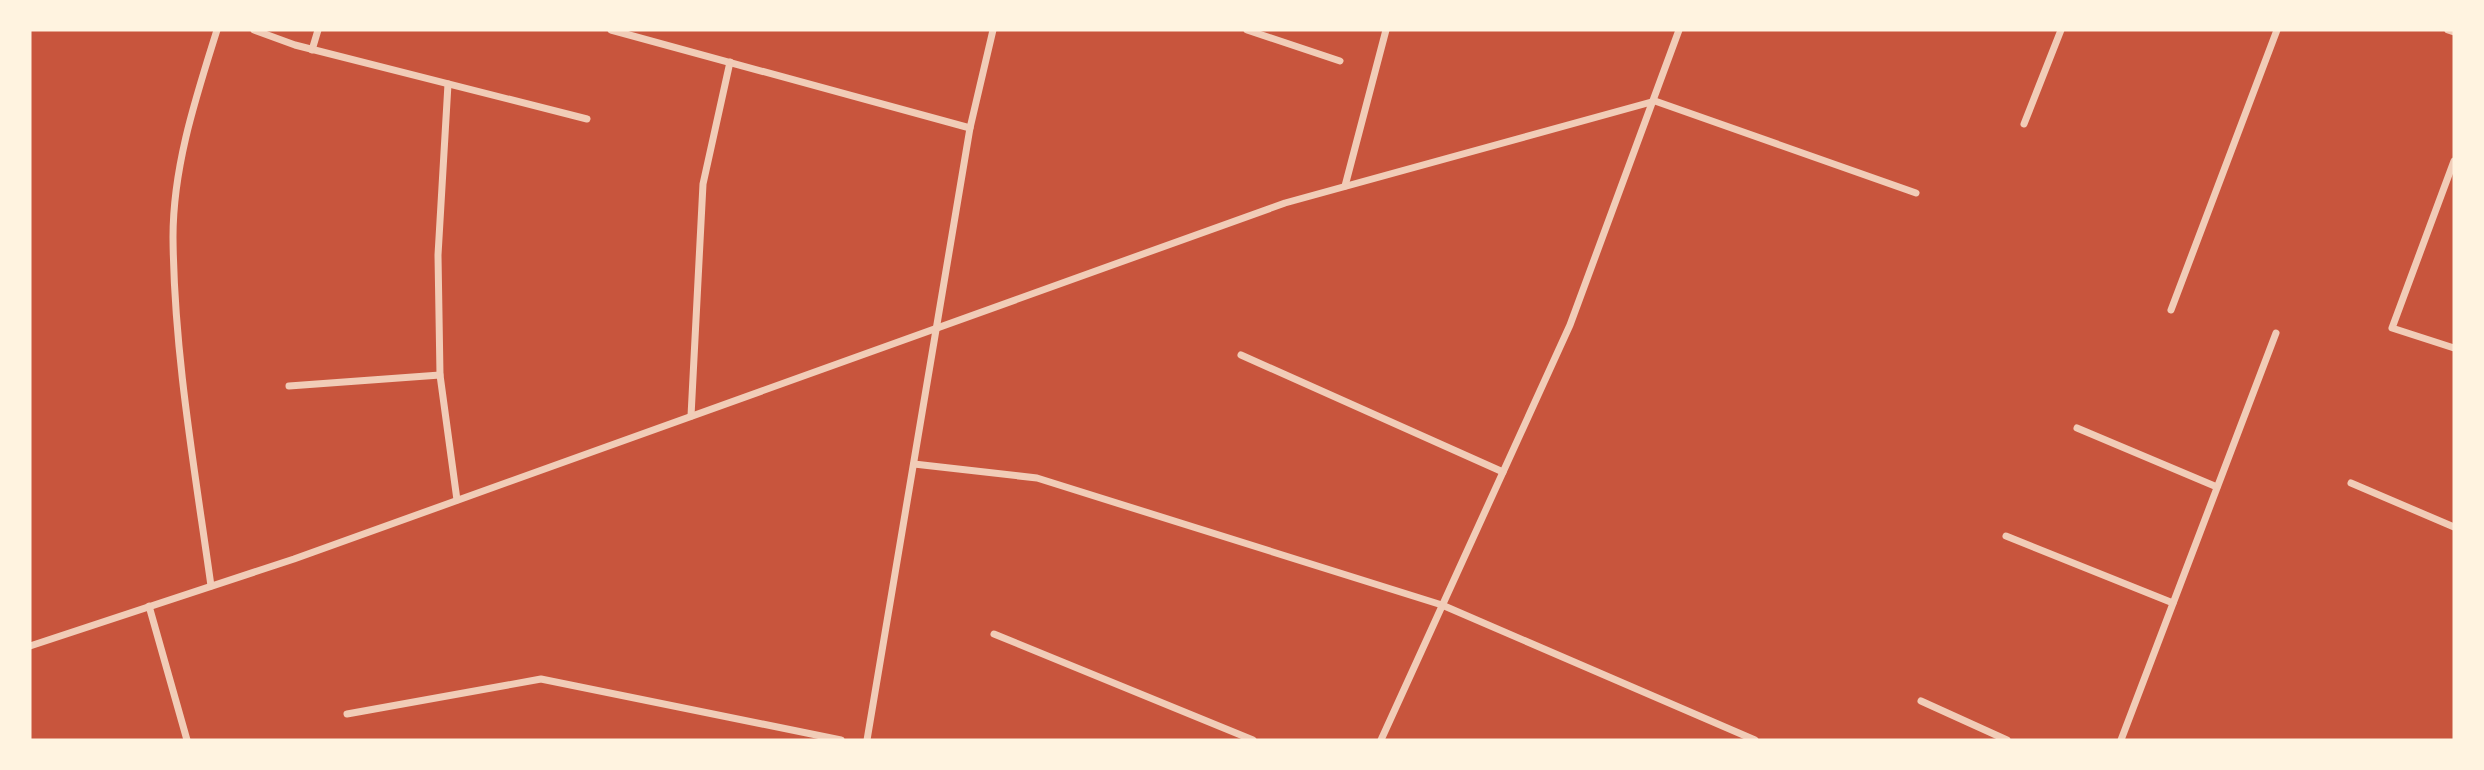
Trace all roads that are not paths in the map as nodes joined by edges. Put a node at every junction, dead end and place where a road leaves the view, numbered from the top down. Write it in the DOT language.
graph roads {
  1 [pos="217,30"];
  2 [pos="254,30"];
  3 [pos="318,30"];
  4 [pos="611,30"];
  5 [pos="993,30"];
  6 [pos="1247,30"];
  7 [pos="1385,30"];
  8 [pos="1679,30"];
  9 [pos="2061,30"];
  10 [pos="2277,30"];
  11 [pos="2448,30"];
  12 [pos="2454,32"];
  13 [pos="312,50"];
  14 [pos="1340,61"];
  15 [pos="730,62"];
  16 [pos="448,83"];
  17 [pos="1655,101"];
  18 [pos="587,118"];
  19 [pos="2024,124"];
  20 [pos="970,128"];
  21 [pos="2454,161"];
  22 [pos="1345,186"];
  23 [pos="1916,194"];
  24 [pos="2171,310"];
  25 [pos="938,328"];
  26 [pos="2276,333"];
  27 [pos="2454,348"];
  28 [pos="1241,355"];
  29 [pos="440,376"];
  30 [pos="289,386"];
  31 [pos="691,416"];
  32 [pos="2077,428"];
  33 [pos="914,464"];
  34 [pos="1503,472"];
  35 [pos="2351,483"];
  36 [pos="2217,487"];
  37 [pos="457,500"];
  38 [pos="2454,527"];
  39 [pos="2006,536"];
  40 [pos="211,586"];
  41 [pos="2173,603"];
  42 [pos="1442,605"];
  43 [pos="149,607"];
  44 [pos="994,634"];
  45 [pos="30,646"];
  46 [pos="1921,701"];
  47 [pos="347,714"];
  48 [pos="187,740"];
  49 [pos="841,740"];
  50 [pos="867,740"];
  51 [pos="1252,740"];
  52 [pos="1381,740"];
  53 [pos="1755,740"];
  54 [pos="2007,740"];
  55 [pos="2121,740"];
  1 -- 40 [label="street"];
  2 -- 13 [label="street"];
  3 -- 13 [label="street"];
  4 -- 15 [label="street"];
  5 -- 20 [label="street"];
  6 -- 14 [label="street"];
  7 -- 22 [label="street"];
  8 -- 17 [label="street"];
  9 -- 19 [label="street"];
  10 -- 24 [label="street"];
  11 -- 12 [label="street"];
  13 -- 16 [label="street"];
  15 -- 20 [label="street"];
  15 -- 31 [label="street"];
  16 -- 18 [label="street"];
  16 -- 29 [label="street"];
  17 -- 22 [label="street"];
  17 -- 23 [label="street"];
  17 -- 34 [label="street"];
  20 -- 25 [label="street"];
  21 -- 27 [label="street"];
  22 -- 25 [label="street"];
  25 -- 31 [label="street"];
  25 -- 33 [label="street"];
  26 -- 36 [label="street"];
  28 -- 34 [label="street"];
  29 -- 30 [label="street"];
  29 -- 37 [label="street"];
  31 -- 37 [label="street"];
  32 -- 36 [label="street"];
  33 -- 42 [label="street"];
  33 -- 50 [label="street"];
  34 -- 42 [label="street"];
  35 -- 38 [label="street"];
  36 -- 41 [label="street"];
  37 -- 40 [label="street"];
  39 -- 41 [label="street"];
  40 -- 43 [label="street"];
  41 -- 55 [label="street"];
  42 -- 52 [label="street"];
  42 -- 53 [label="street"];
  43 -- 45 [label="street"];
  43 -- 48 [label="street"];
  44 -- 51 [label="street"];
  46 -- 54 [label="street"];
  47 -- 49 [label="street"];
}
